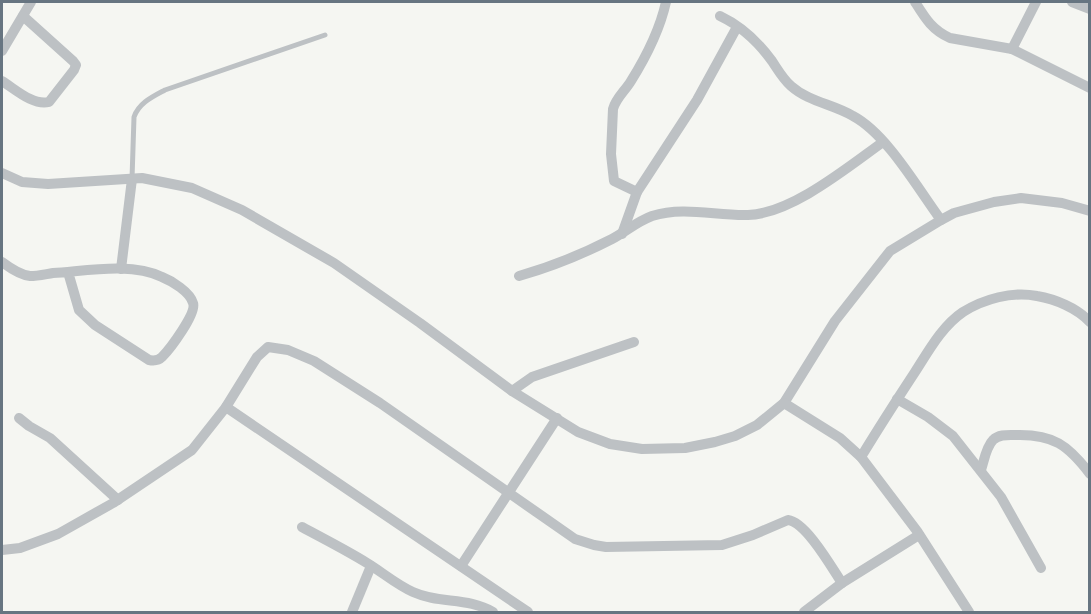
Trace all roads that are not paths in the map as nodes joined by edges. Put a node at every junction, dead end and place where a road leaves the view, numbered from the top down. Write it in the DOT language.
graph roads {
  1 [pos="31,2"];
  2 [pos="666,2"];
  3 [pos="915,2"];
  4 [pos="1036,2"];
  5 [pos="1072,2"];
  6 [pos="1089,9"];
  7 [pos="23,16"];
  8 [pos="720,16"];
  9 [pos="737,27"];
  10 [pos="325,35"];
  11 [pos="1012,49"];
  12 [pos="2,51"];
  13 [pos="2,81"];
  14 [pos="1089,88"];
  15 [pos="883,142"];
  16 [pos="2,173"];
  17 [pos="132,178"];
  18 [pos="637,192"];
  19 [pos="1089,210"];
  20 [pos="941,220"];
  21 [pos="622,234"];
  22 [pos="2,262"];
  23 [pos="122,269"];
  24 [pos="68,272"];
  25 [pos="519,276"];
  26 [pos="1089,322"];
  27 [pos="634,342"];
  28 [pos="513,391"];
  29 [pos="897,399"];
  30 [pos="784,403"];
  31 [pos="226,407"];
  32 [pos="19,418"];
  33 [pos="557,418"];
  34 [pos="861,457"];
  35 [pos="981,470"];
  36 [pos="1089,474"];
  37 [pos="509,492"];
  38 [pos="118,500"];
  39 [pos="302,527"];
  40 [pos="919,535"];
  41 [pos="2,550"];
  42 [pos="371,566"];
  43 [pos="461,566"];
  44 [pos="1041,568"];
  45 [pos="842,583"];
  46 [pos="352,612"];
  47 [pos="492,612"];
  48 [pos="528,612"];
  49 [pos="804,612"];
  50 [pos="969,612"];
  1 -- 7 [label="street"];
  2 -- 18 [label="street"];
  3 -- 11 [label="street"];
  4 -- 11 [label="street"];
  5 -- 6 [label="street"];
  7 -- 12 [label="street"];
  7 -- 13 [label="street"];
  8 -- 9 [label="street"];
  9 -- 15 [label="street"];
  9 -- 18 [label="street"];
  10 -- 17 [label="lane"];
  11 -- 14 [label="street"];
  15 -- 20 [label="street"];
  15 -- 21 [label="street"];
  16 -- 17 [label="street"];
  17 -- 23 [label="street"];
  17 -- 28 [label="street"];
  18 -- 21 [label="street"];
  19 -- 20 [label="street"];
  20 -- 30 [label="street"];
  21 -- 25 [label="street"];
  22 -- 24 [label="street"];
  23 -- 24 [label="street"];
  23 -- 24 [label="street"];
  26 -- 29 [label="street"];
  27 -- 28 [label="street"];
  28 -- 33 [label="street"];
  29 -- 34 [label="street"];
  29 -- 35 [label="street"];
  30 -- 33 [label="street"];
  30 -- 34 [label="street"];
  31 -- 37 [label="street"];
  31 -- 38 [label="street"];
  31 -- 43 [label="street"];
  32 -- 38 [label="street"];
  33 -- 37 [label="street"];
  34 -- 40 [label="street"];
  35 -- 36 [label="street"];
  35 -- 44 [label="street"];
  37 -- 43 [label="street"];
  37 -- 45 [label="street"];
  38 -- 41 [label="street"];
  39 -- 42 [label="street"];
  40 -- 45 [label="street"];
  40 -- 50 [label="street"];
  42 -- 46 [label="street"];
  42 -- 47 [label="street"];
  43 -- 48 [label="street"];
  45 -- 49 [label="street"];
}
